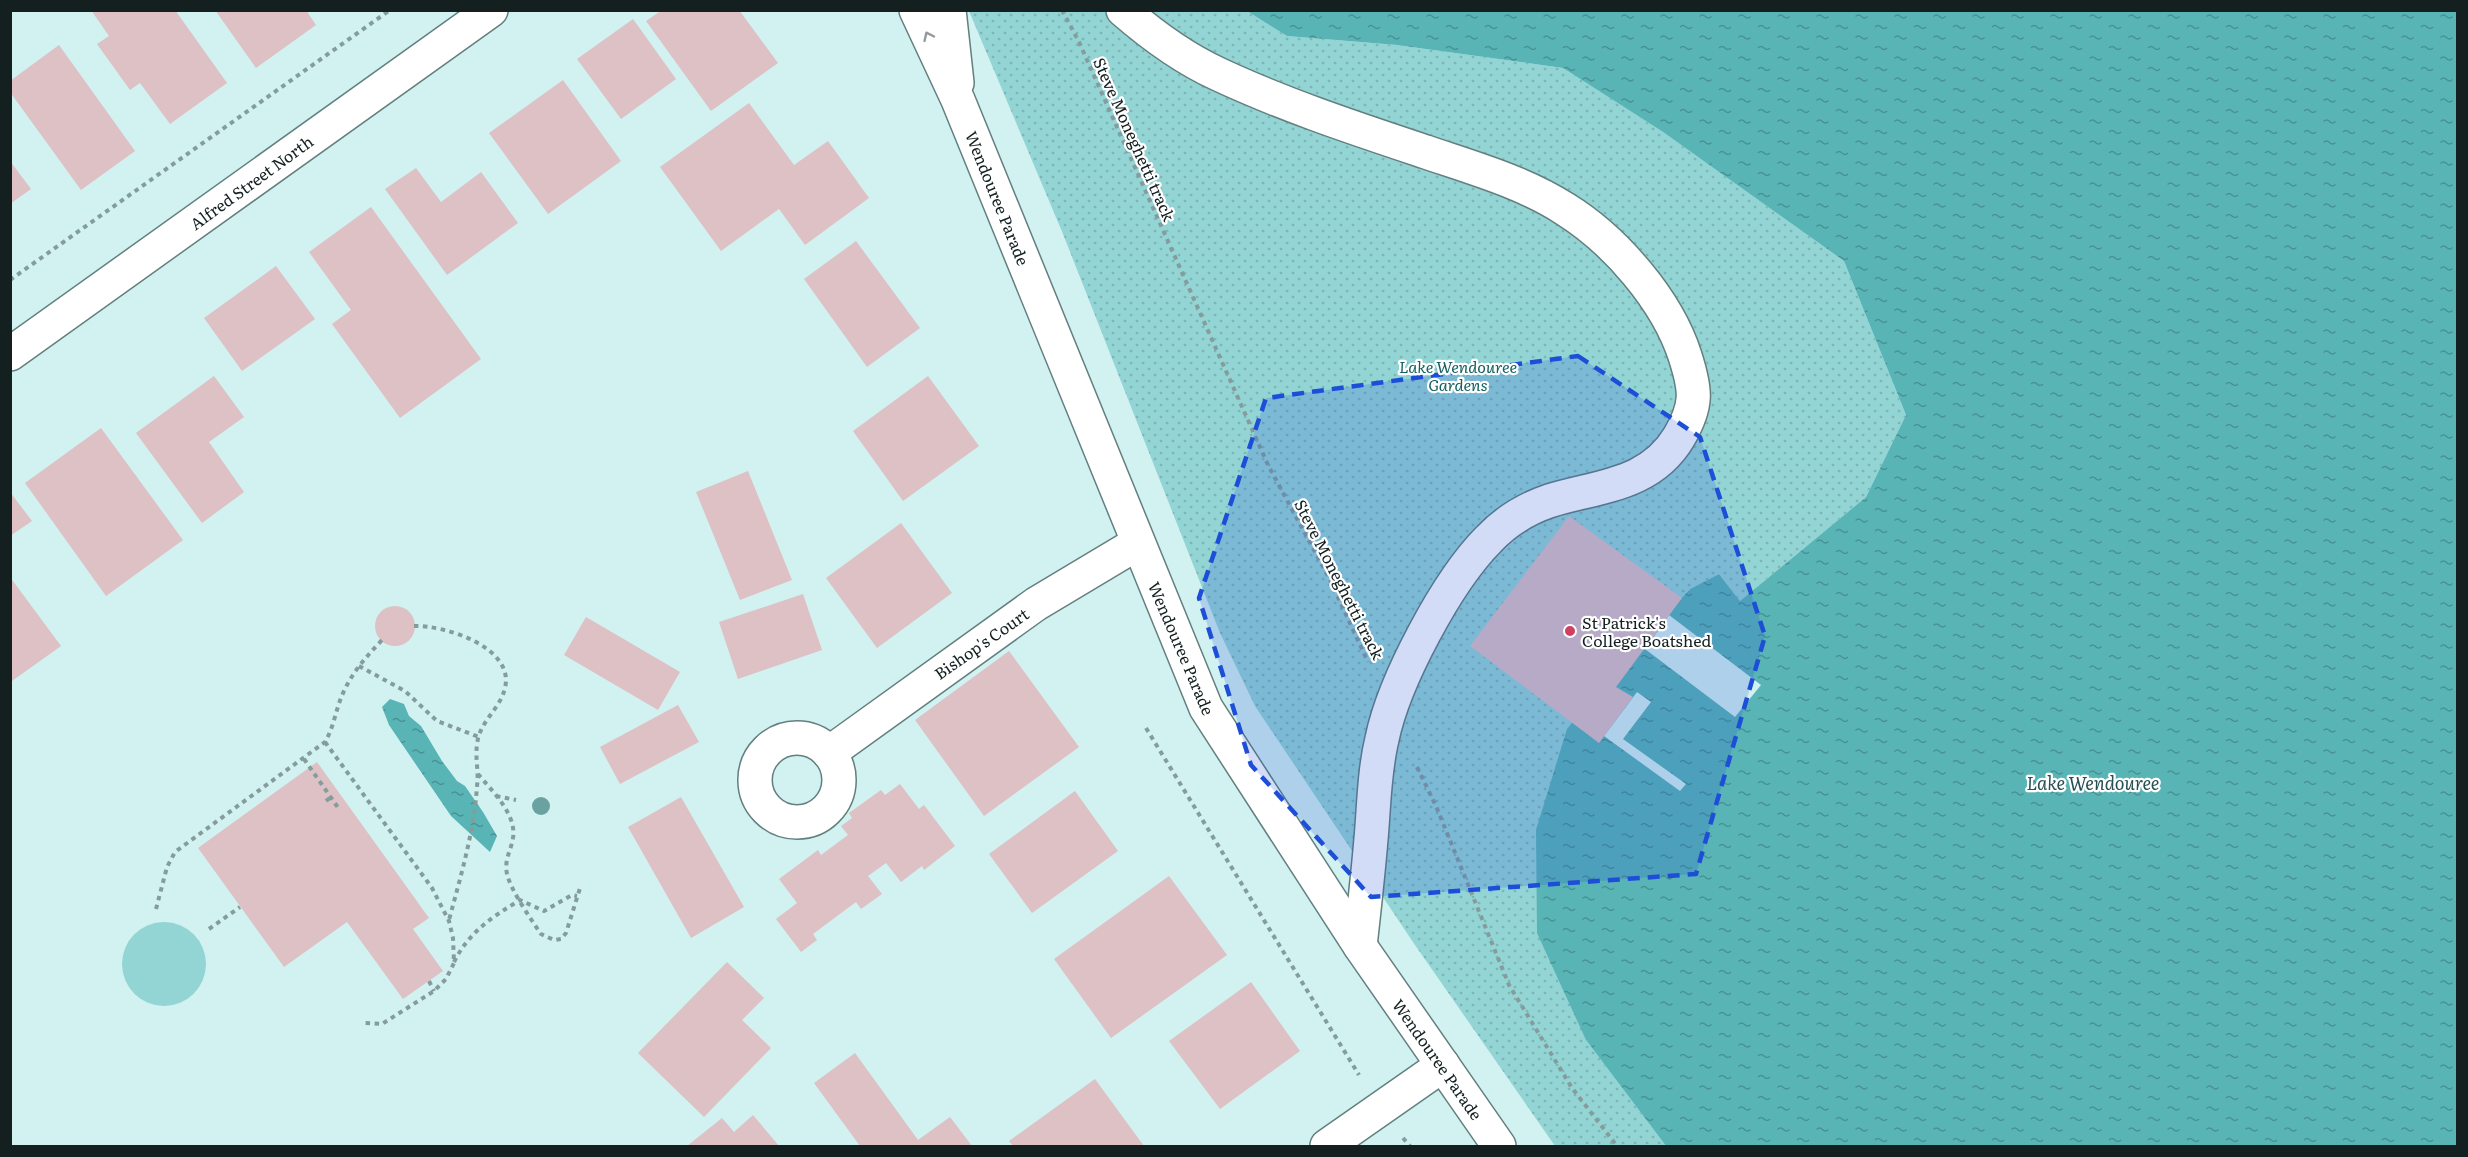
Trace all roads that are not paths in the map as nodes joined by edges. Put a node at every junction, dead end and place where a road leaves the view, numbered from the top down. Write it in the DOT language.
graph roads {
  1 [pos="491,10"];
  2 [pos="916,10"];
  3 [pos="950,10"];
  4 [pos="1124,10"];
  5 [pos="958,100"];
  6 [pos="10,354"];
  7 [pos="1138,543"];
  8 [pos="829,753"];
  9 [pos="1360,946"];
  10 [pos="1443,1065"];
  11 [pos="1327,1146"];
  12 [pos="1499,1146"];
  1 -- 6 [label="street, Alfred Street North"];
  5 -- 2 [label="street, Wendouree Parade, one-way"];
  3 -- 5 [label="street, Wendouree Parade"];
  4 -- 9 [label="street"];
  5 -- 7 [label="street, Wendouree Parade"];
  7 -- 8 [label="street, Bishop's Court"];
  7 -- 9 [label="street, Wendouree Parade"];
  9 -- 10 [label="street, Wendouree Parade"];
  10 -- 11 [label="street"];
  10 -- 12 [label="street, Wendouree Parade"];
}
